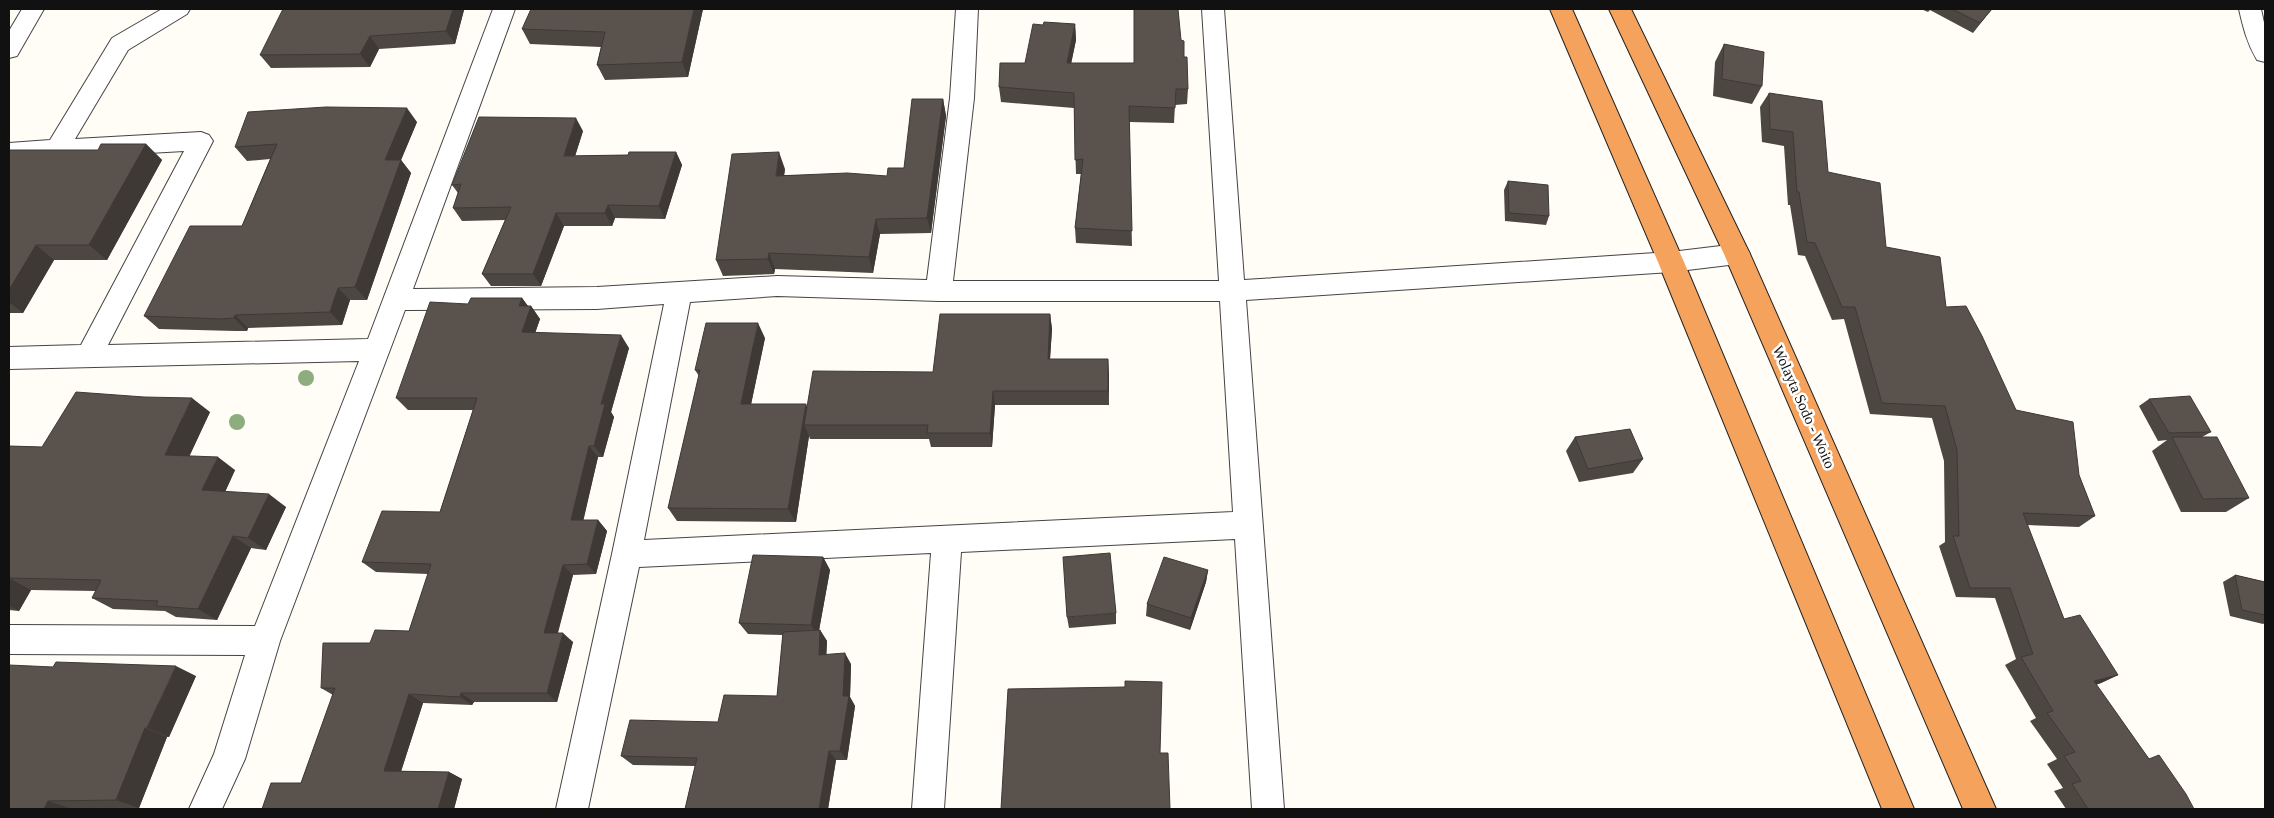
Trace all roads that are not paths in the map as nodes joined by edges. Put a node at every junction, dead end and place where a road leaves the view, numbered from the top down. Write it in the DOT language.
graph roads {
  1 [pos="33,9"];
  2 [pos="179,9"];
  3 [pos="504,9"];
  4 [pos="967,9"];
  5 [pos="1213,9"];
  6 [pos="1561,9"];
  7 [pos="1620,9"];
  8 [pos="2250,9"];
  9 [pos="9,50"];
  10 [pos="2265,54"];
  11 [pos="57,149"];
  12 [pos="9,152"];
  13 [pos="1737,254"];
  14 [pos="1671,262"];
  15 [pos="939,291"];
  16 [pos="1231,291"];
  17 [pos="679,293"];
  18 [pos="396,300"];
  19 [pos="376,350"];
  20 [pos="90,356"];
  21 [pos="9,358"];
  22 [pos="1248,525"];
  23 [pos="947,539"];
  24 [pos="627,554"];
  25 [pos="9,639"];
  26 [pos="265,641"];
  27 [pos="205,809"];
  28 [pos="572,809"];
  29 [pos="928,809"];
  30 [pos="1268,809"];
  31 [pos="1898,809"];
  32 [pos="1980,809"];
  1 -- 9 [label="street"];
  2 -- 11 [label="street"];
  3 -- 18 [label="street"];
  4 -- 15 [label="street"];
  5 -- 16 [label="street"];
  6 -- 14 [label="highway"];
  7 -- 13 [label="highway, Wolayta Sodo - Woito"];
  8 -- 10 [label="street"];
  11 -- 12 [label="street"];
  11 -- 20 [label="street"];
  13 -- 14 [label="street"];
  13 -- 32 [label="highway, Wolayta Sodo - Woito"];
  14 -- 16 [label="street"];
  14 -- 31 [label="highway"];
  15 -- 16 [label="street"];
  15 -- 17 [label="street"];
  16 -- 22 [label="street"];
  17 -- 18 [label="street"];
  17 -- 24 [label="street"];
  18 -- 19 [label="street"];
  19 -- 20 [label="street"];
  19 -- 26 [label="street"];
  20 -- 21 [label="street"];
  22 -- 23 [label="street"];
  22 -- 30 [label="street"];
  23 -- 24 [label="street"];
  23 -- 29 [label="street"];
  24 -- 28 [label="street"];
  25 -- 26 [label="street"];
  26 -- 27 [label="street"];
}
